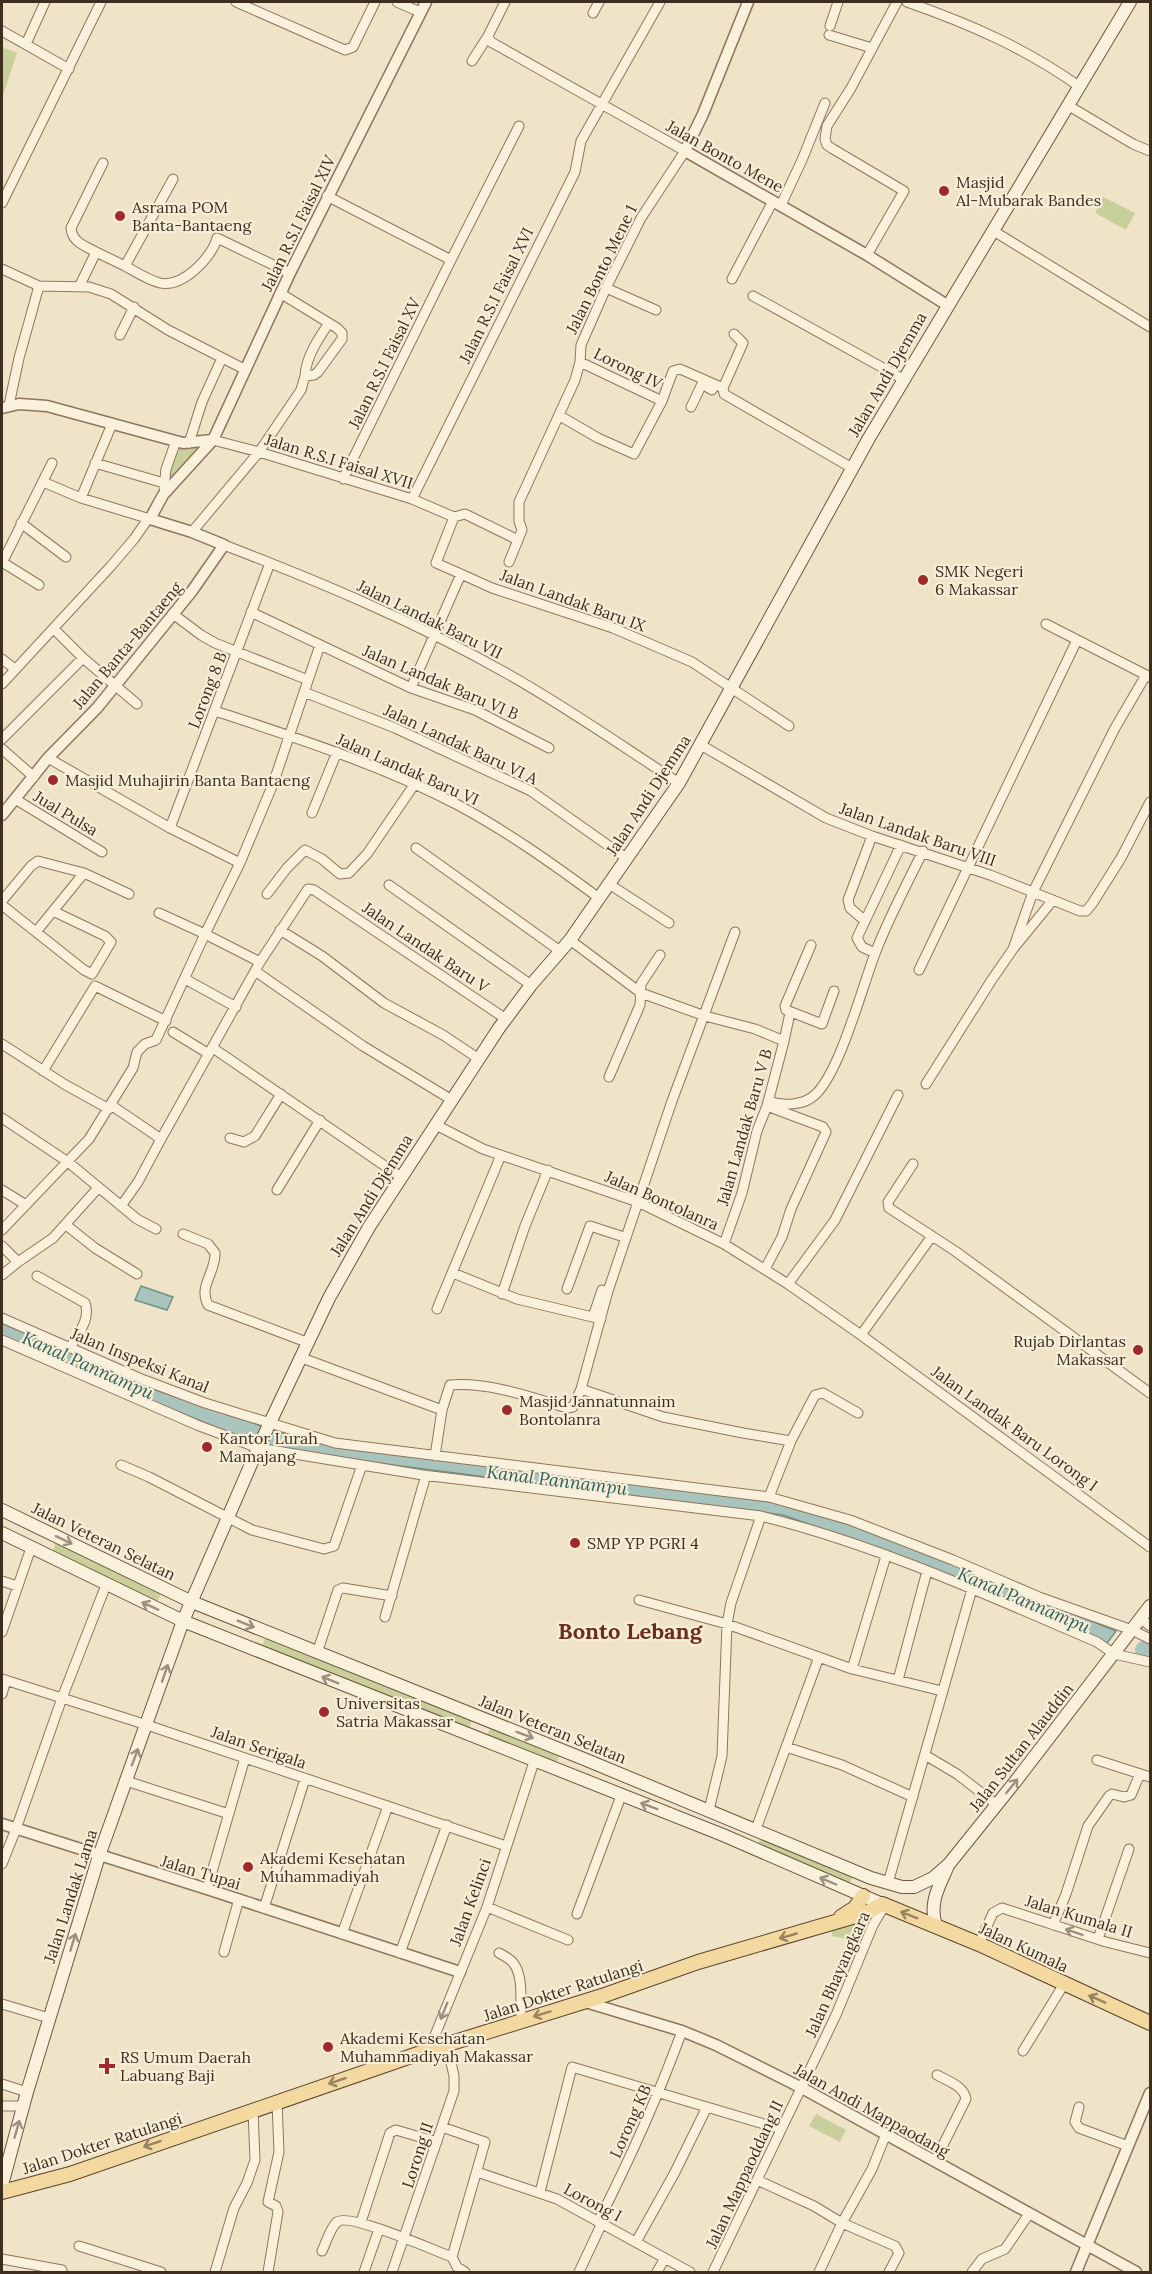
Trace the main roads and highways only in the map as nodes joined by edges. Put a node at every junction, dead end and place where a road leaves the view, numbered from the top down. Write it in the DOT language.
graph roads {
  1 [pos="1130,2"];
  2 [pos="6,1512"];
  3 [pos="2,1532"];
  4 [pos="192,1602"];
  5 [pos="1150,1606"];
  6 [pos="183,1621"];
  7 [pos="1145,1622"];
  8 [pos="486,1720"];
  9 [pos="479,1740"];
  10 [pos="949,1864"];
  11 [pos="871,1878"];
  12 [pos="902,1887"];
  13 [pos="863,1896"];
  14 [pos="884,1904"];
  15 [pos="828,1924"];
  16 [pos="936,1926"];
  17 [pos="1150,2023"];
  18 [pos="2,2185"];
  19 [pos="2,2192"];
  1 -- 4 [label="main road, Jalan Andi Djemma"];
  2 -- 3 [label="main road"];
  2 -- 4 [label="main road, Jalan Veteran Selatan, one-way"];
  6 -- 3 [label="main road, one-way"];
  4 -- 6 [label="main road"];
  4 -- 8 [label="main road, Jalan Veteran Selatan, one-way"];
  5 -- 7 [label="main road, Jalan Sultan Alauddin"];
  9 -- 6 [label="main road, one-way"];
  18 -- 6 [label="main road, Jalan Landak Lama, one-way"];
  10 -- 7 [label="main road, Jalan Sultan Alauddin, one-way"];
  8 -- 9 [label="main road"];
  8 -- 11 [label="main road, Jalan Veteran Selatan, one-way"];
  13 -- 9 [label="main road, one-way"];
  10 -- 12 [label="main road, Jalan Sultan Alauddin"];
  10 -- 16 [label="main road"];
  11 -- 12 [label="main road, Jalan Veteran Selatan"];
  11 -- 13 [label="main road"];
  13 -- 14 [label="main road"];
  13 -- 15 [label="main road, Jalan Dokter Ratulangi"];
  14 -- 15 [label="main road, Jalan Dokter Ratulangi"];
  16 -- 14 [label="main road, Jalan Kumala, one-way"];
  15 -- 19 [label="main road, Jalan Dokter Ratulangi, one-way"];
  17 -- 16 [label="main road, Jalan Kumala, one-way"];
}
